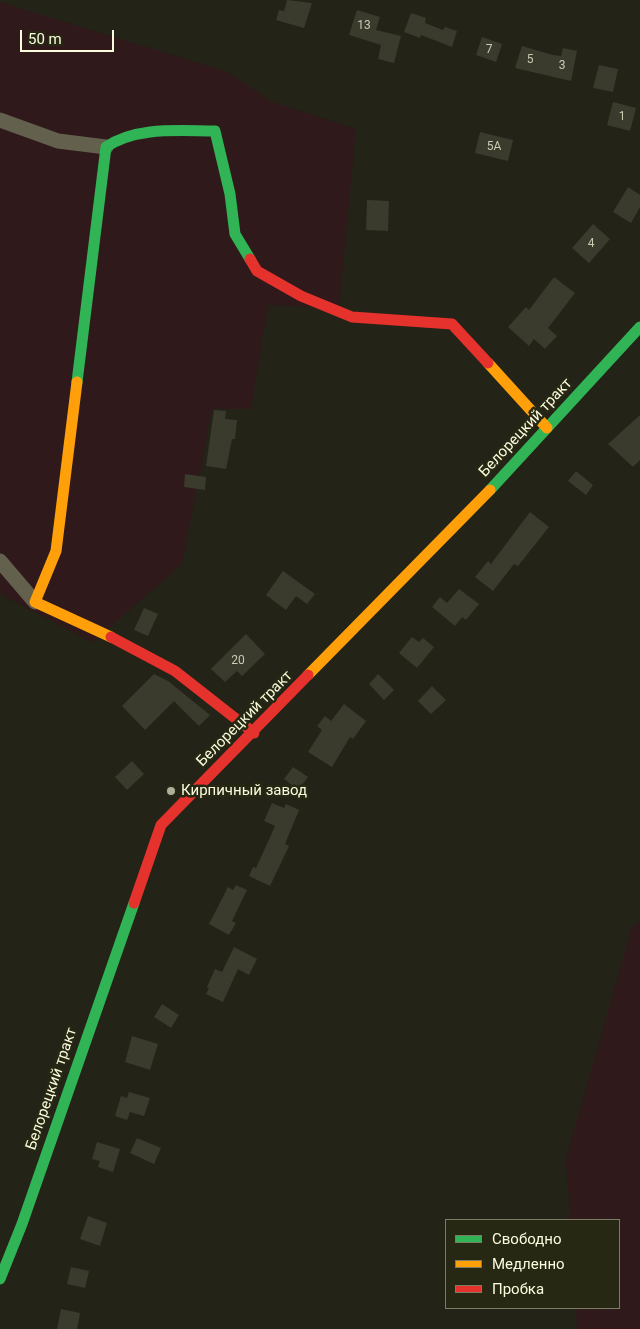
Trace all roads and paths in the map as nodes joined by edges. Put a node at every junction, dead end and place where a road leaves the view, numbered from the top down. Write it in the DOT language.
graph roads {
  1 [pos="0,120"];
  2 [pos="106,147"];
  3 [pos="640,328"];
  4 [pos="547,428"];
  5 [pos="0,560"];
  6 [pos="36,602"];
  7 [pos="254,733"];
  8 [pos="0,1279"];
  1 -- 2 [label="street"];
  2 -- 4 [label="street"];
  2 -- 6 [label="street"];
  3 -- 4 [label="street, Белорецкий тракт"];
  4 -- 7 [label="street, Белорецкий тракт"];
  5 -- 6 [label="street"];
  6 -- 7 [label="street"];
  7 -- 8 [label="street, Белорецкий тракт"];
}
